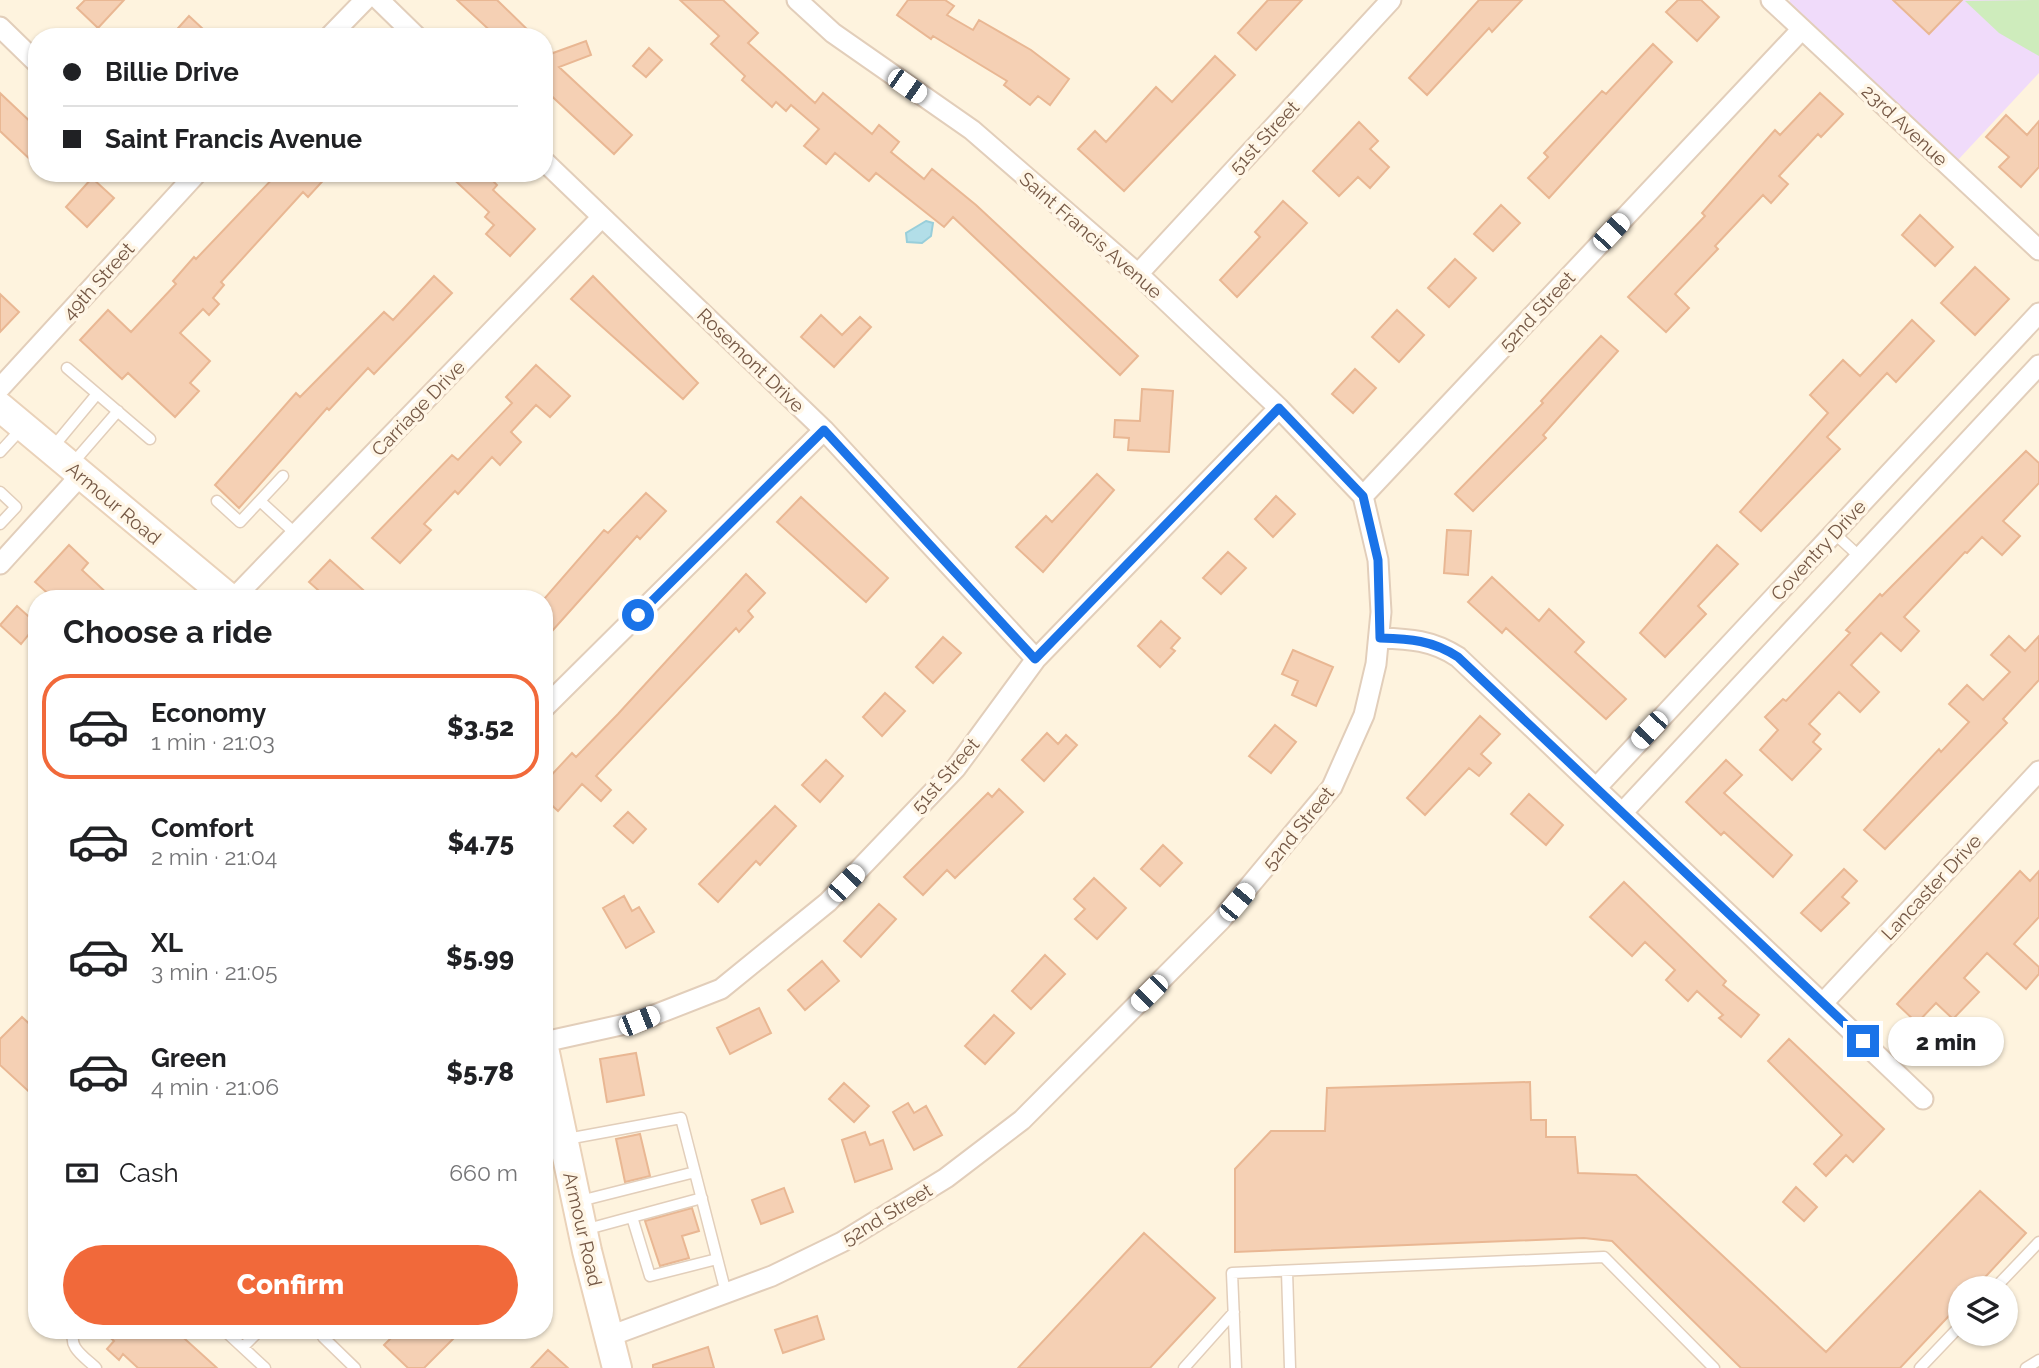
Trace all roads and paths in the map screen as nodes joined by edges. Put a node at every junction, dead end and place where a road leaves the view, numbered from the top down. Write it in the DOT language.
graph roads {
  1 [pos="365,0"];
  2 [pos="379,0"];
  3 [pos="797,0"];
  4 [pos="1391,0"];
  5 [pos="1771,0"];
  6 [pos="0,27"];
  7 [pos="338,28"];
  8 [pos="408,28"];
  9 [pos="1802,29"];
  10 [pos="28,54"];
  11 [pos="553,170"];
  12 [pos="185,182"];
  13 [pos="603,217"];
  14 [pos="2039,250"];
  15 [pos="1138,274"];
  16 [pos="2039,313"];
  17 [pos="2039,365"];
  18 [pos="67,368"];
  19 [pos="0,388"];
  20 [pos="97,394"];
  21 [pos="0,407"];
  22 [pos="1279,408"];
  23 [pos="118,411"];
  24 [pos="23,427"];
  25 [pos="824,430"];
  26 [pos="150,439"];
  27 [pos="0,452"];
  28 [pos="67,464"];
  29 [pos="283,476"];
  30 [pos="0,492"];
  31 [pos="1363,496"];
  32 [pos="217,501"];
  33 [pos="260,501"];
  34 [pos="0,524"];
  35 [pos="1834,533"];
  36 [pos="296,534"];
  37 [pos="1860,557"];
  38 [pos="0,564"];
  39 [pos="222,590"];
  40 [pos="240,590"];
  41 [pos="1380,638"];
  42 [pos="1035,659"];
  43 [pos="553,699"];
  44 [pos="2039,771"];
  45 [pos="1597,787"];
  46 [pos="1623,812"];
  47 [pos="1823,1003"];
  48 [pos="553,1040"];
  49 [pos="1923,1099"];
  50 [pos="553,1110"];
  51 [pos="563,1139"];
  52 [pos="695,1172"];
  53 [pos="702,1198"];
  54 [pos="576,1202"];
  55 [pos="632,1217"];
  56 [pos="582,1230"];
  57 [pos="2039,1242"];
  58 [pos="717,1259"];
  59 [pos="1287,1271"];
  60 [pos="2006,1276"];
  61 [pos="726,1293"];
  62 [pos="1234,1312"];
  63 [pos="610,1336"];
  64 [pos="71,1339"];
  65 [pos="234,1339"];
  66 [pos="252,1339"];
  67 [pos="325,1339"];
  68 [pos="1948,1339"];
  69 [pos="243,1348"];
  70 [pos="2039,1360"];
  71 [pos="96,1368"];
  72 [pos="265,1368"];
  73 [pos="355,1368"];
  74 [pos="617,1368"];
  75 [pos="1184,1368"];
  76 [pos="1236,1368"];
  77 [pos="1290,1368"];
  78 [pos="1714,1368"];
  79 [pos="1920,1368"];
  80 [pos="2026,1368"];
  1 -- 7 [label="street"];
  2 -- 8 [label="street"];
  3 -- 15 [label="street, Saint Francis Avenue"];
  4 -- 15 [label="street, 51st Street"];
  5 -- 9 [label="street, 23rd Avenue"];
  6 -- 10 [label="street"];
  9 -- 14 [label="street, 23rd Avenue"];
  9 -- 31 [label="street, 52nd Street"];
  11 -- 13 [label="street, Rosemont Drive"];
  12 -- 19 [label="street, 49th Street"];
  13 -- 25 [label="street, Rosemont Drive"];
  13 -- 36 [label="street, Carriage Drive"];
  15 -- 22 [label="street, Saint Francis Avenue"];
  16 -- 35 [label="street, Coventry Drive"];
  17 -- 37 [label="street, Coventry Drive"];
  18 -- 20 [label="lane"];
  20 -- 23 [label="lane"];
  20 -- 28 [label="lane"];
  21 -- 24 [label="street, Armour Road"];
  22 -- 31 [label="street, Saint Francis Avenue"];
  22 -- 42 [label="street, 51st Street"];
  23 -- 26 [label="lane"];
  23 -- 28 [label="lane"];
  24 -- 27 [label="lane"];
  24 -- 28 [label="street, Armour Road"];
  25 -- 42 [label="street, Rosemont Drive"];
  25 -- 43 [label="street"];
  28 -- 38 [label="street"];
  28 -- 39 [label="street, Armour Road"];
  29 -- 33 [label="lane"];
  30 -- 34 [label="lane"];
  31 -- 41 [label="street, 52nd Street"];
  32 -- 33 [label="lane"];
  33 -- 36 [label="lane"];
  35 -- 37 [label="lane"];
  35 -- 45 [label="street, Coventry Drive"];
  36 -- 40 [label="street, Carriage Drive"];
  37 -- 46 [label="street, Coventry Drive"];
  41 -- 45 [label="street"];
  41 -- 61 [label="street, 52nd Street"];
  42 -- 48 [label="street, 51st Street"];
  44 -- 47 [label="street, Lancaster Drive"];
  45 -- 46 [label="street"];
  46 -- 47 [label="street"];
  47 -- 49 [label="street"];
  50 -- 51 [label="street, Armour Road"];
  51 -- 52 [label="lane"];
  51 -- 54 [label="street, Armour Road"];
  52 -- 53 [label="lane"];
  52 -- 54 [label="lane"];
  53 -- 55 [label="lane"];
  53 -- 58 [label="lane"];
  54 -- 56 [label="street, Armour Road"];
  55 -- 56 [label="lane"];
  55 -- 58 [label="lane"];
  56 -- 63 [label="street, Armour Road"];
  57 -- 60 [label="lane"];
  58 -- 61 [label="lane"];
  59 -- 62 [label="lane"];
  59 -- 77 [label="lane"];
  59 -- 78 [label="lane"];
  61 -- 63 [label="street, 52nd Street"];
  62 -- 75 [label="lane"];
  62 -- 76 [label="lane"];
  63 -- 74 [label="street, Armour Road"];
  64 -- 71 [label="lane"];
  65 -- 69 [label="lane"];
  66 -- 69 [label="lane"];
  67 -- 73 [label="lane"];
  68 -- 79 [label="lane"];
  69 -- 72 [label="lane"];
  70 -- 80 [label="lane"];
}
